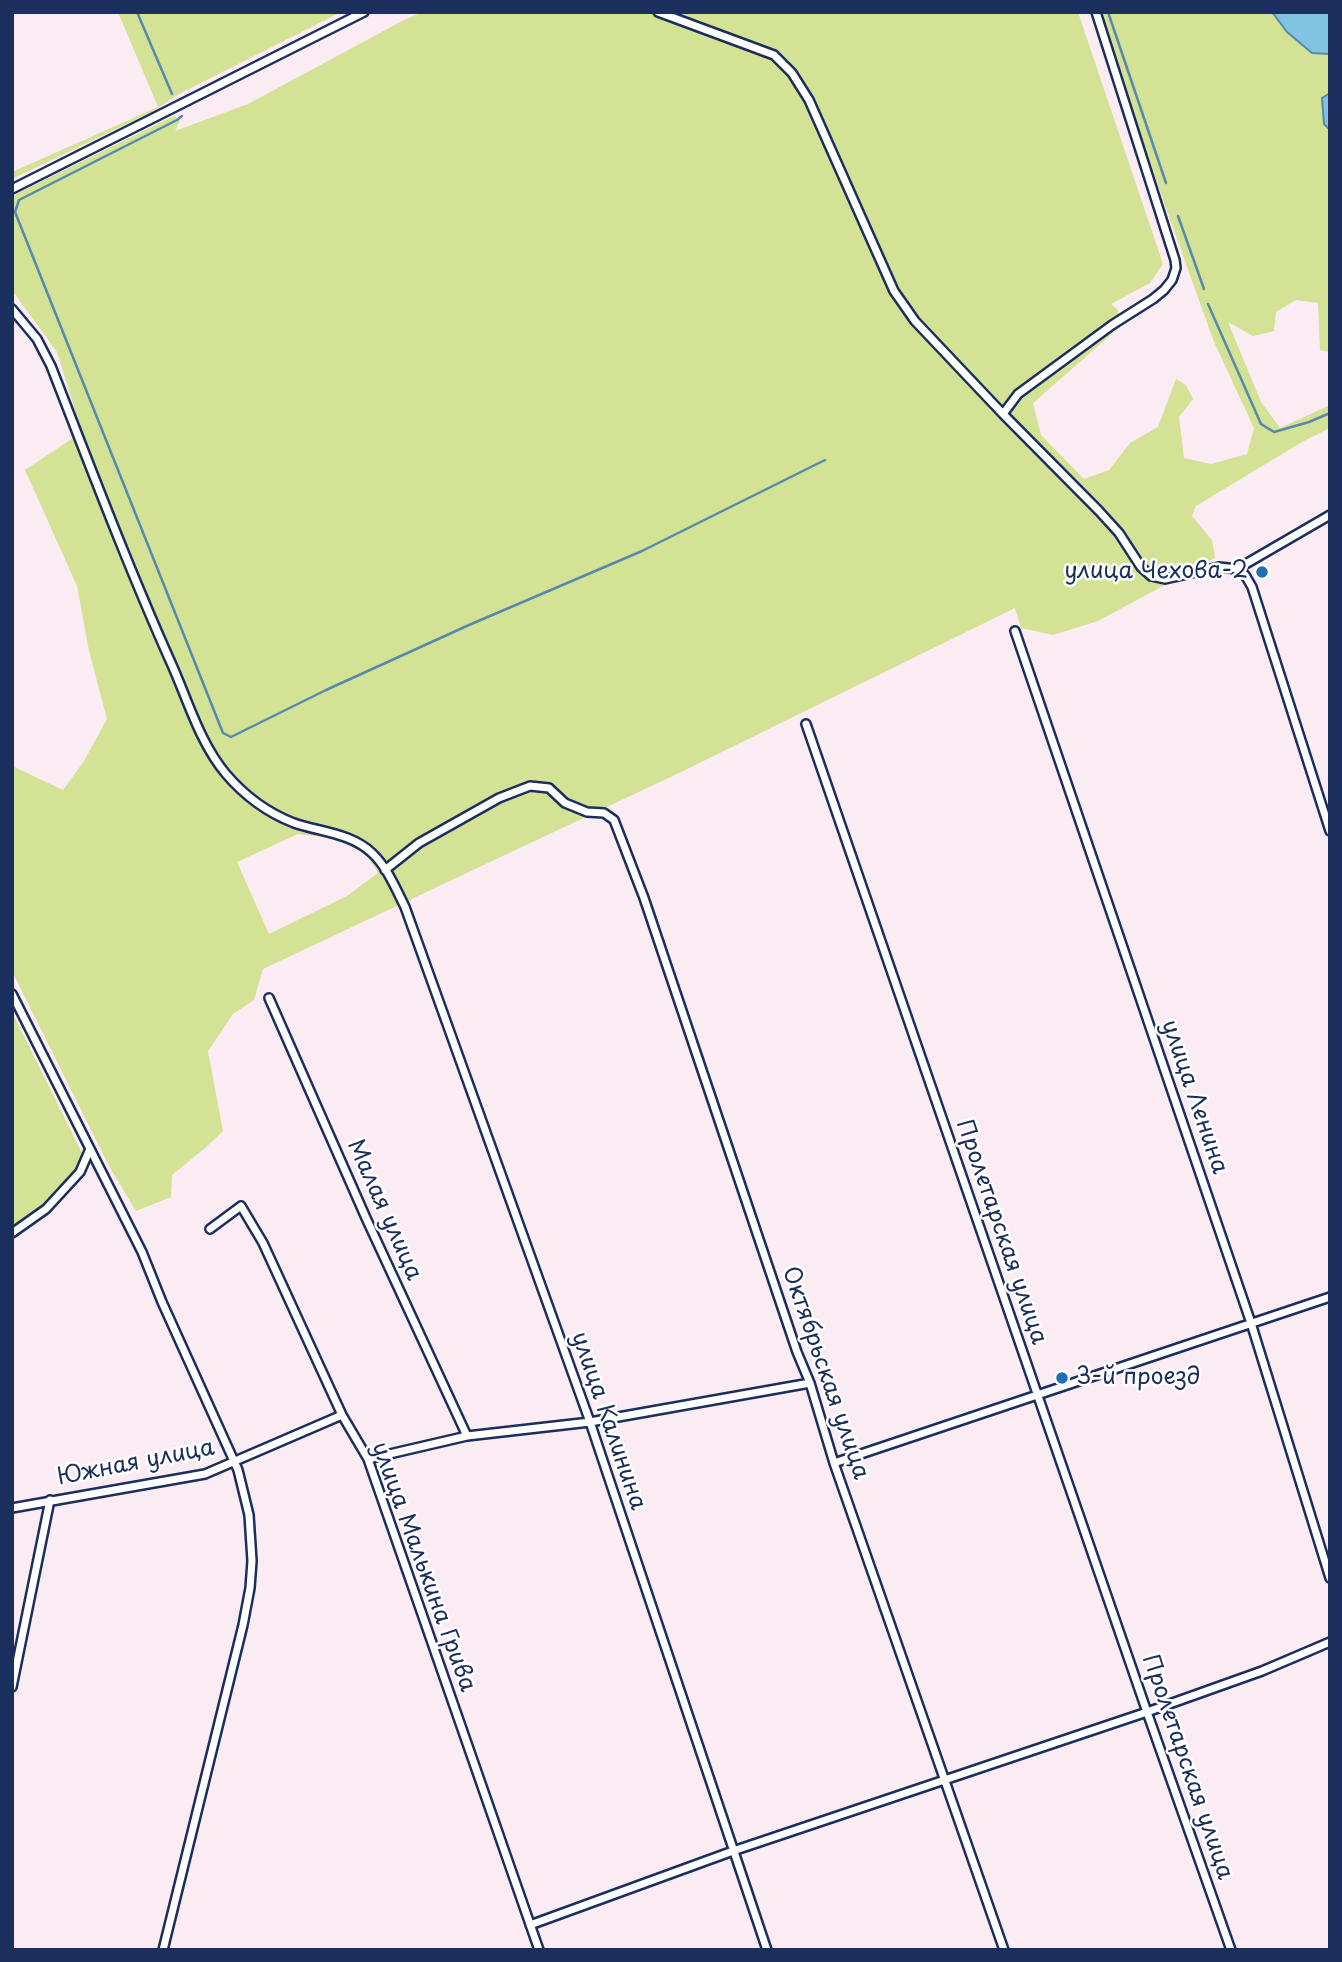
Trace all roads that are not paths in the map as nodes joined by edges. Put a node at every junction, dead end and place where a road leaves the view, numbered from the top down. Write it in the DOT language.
graph roads {
  1 [pos="364,12"];
  2 [pos="659,12"];
  3 [pos="1096,12"];
  4 [pos="12,189"];
  5 [pos="12,309"];
  6 [pos="1003,414"];
  7 [pos="1330,515"];
  8 [pos="1237,569"];
  9 [pos="1015,631"];
  10 [pos="806,724"];
  11 [pos="1330,831"];
  12 [pos="385,870"];
  13 [pos="12,994"];
  14 [pos="269,998"];
  15 [pos="90,1149"];
  16 [pos="210,1228"];
  17 [pos="12,1233"];
  18 [pos="1330,1297"];
  19 [pos="1251,1323"];
  20 [pos="810,1383"];
  21 [pos="1037,1395"];
  22 [pos="342,1415"];
  23 [pos="590,1422"];
  24 [pos="467,1436"];
  25 [pos="368,1459"];
  26 [pos="235,1462"];
  27 [pos="834,1463"];
  28 [pos="50,1500"];
  29 [pos="12,1508"];
  30 [pos="1330,1578"];
  31 [pos="1330,1642"];
  32 [pos="12,1687"];
  33 [pos="1147,1712"];
  34 [pos="946,1780"];
  35 [pos="733,1851"];
  36 [pos="530,1926"];
  37 [pos="163,1950"];
  38 [pos="539,1950"];
  39 [pos="767,1950"];
  40 [pos="1004,1950"];
  41 [pos="1231,1950"];
  1 -- 4 [label="street"];
  2 -- 6 [label="street"];
  3 -- 6 [label="street"];
  5 -- 12 [label="street, улица Калинина"];
  6 -- 8 [label="street"];
  7 -- 8 [label="street"];
  8 -- 11 [label="street"];
  9 -- 19 [label="street, улица Ленина"];
  10 -- 21 [label="street, Пролетарская улица"];
  12 -- 20 [label="street, Октябрьская улица"];
  12 -- 23 [label="street, улица Калинина"];
  13 -- 15 [label="street"];
  14 -- 24 [label="street, Малая улица"];
  15 -- 17 [label="street"];
  15 -- 26 [label="street"];
  16 -- 22 [label="street, улица Малькина Грива"];
  18 -- 19 [label="street"];
  19 -- 21 [label="street"];
  19 -- 30 [label="street, улица Ленина"];
  20 -- 23 [label="street"];
  20 -- 27 [label="street, Октябрьская улица"];
  21 -- 27 [label="street"];
  21 -- 33 [label="street, Пролетарская улица"];
  22 -- 25 [label="street, улица Малькина Грива"];
  22 -- 26 [label="street, Южная улица"];
  23 -- 24 [label="street"];
  23 -- 35 [label="street, улица Калинина"];
  24 -- 25 [label="street"];
  25 -- 36 [label="street, улица Малькина Грива"];
  26 -- 28 [label="street, Южная улица"];
  26 -- 37 [label="street"];
  27 -- 34 [label="street, Октябрьская улица"];
  28 -- 29 [label="street, Южная улица"];
  28 -- 32 [label="street"];
  31 -- 33 [label="street"];
  33 -- 34 [label="street"];
  33 -- 41 [label="street, Пролетарская улица"];
  34 -- 35 [label="street"];
  34 -- 40 [label="street, Октябрьская улица"];
  35 -- 36 [label="street"];
  35 -- 39 [label="street, улица Калинина"];
  36 -- 38 [label="street, улица Малькина Грива"];
}
